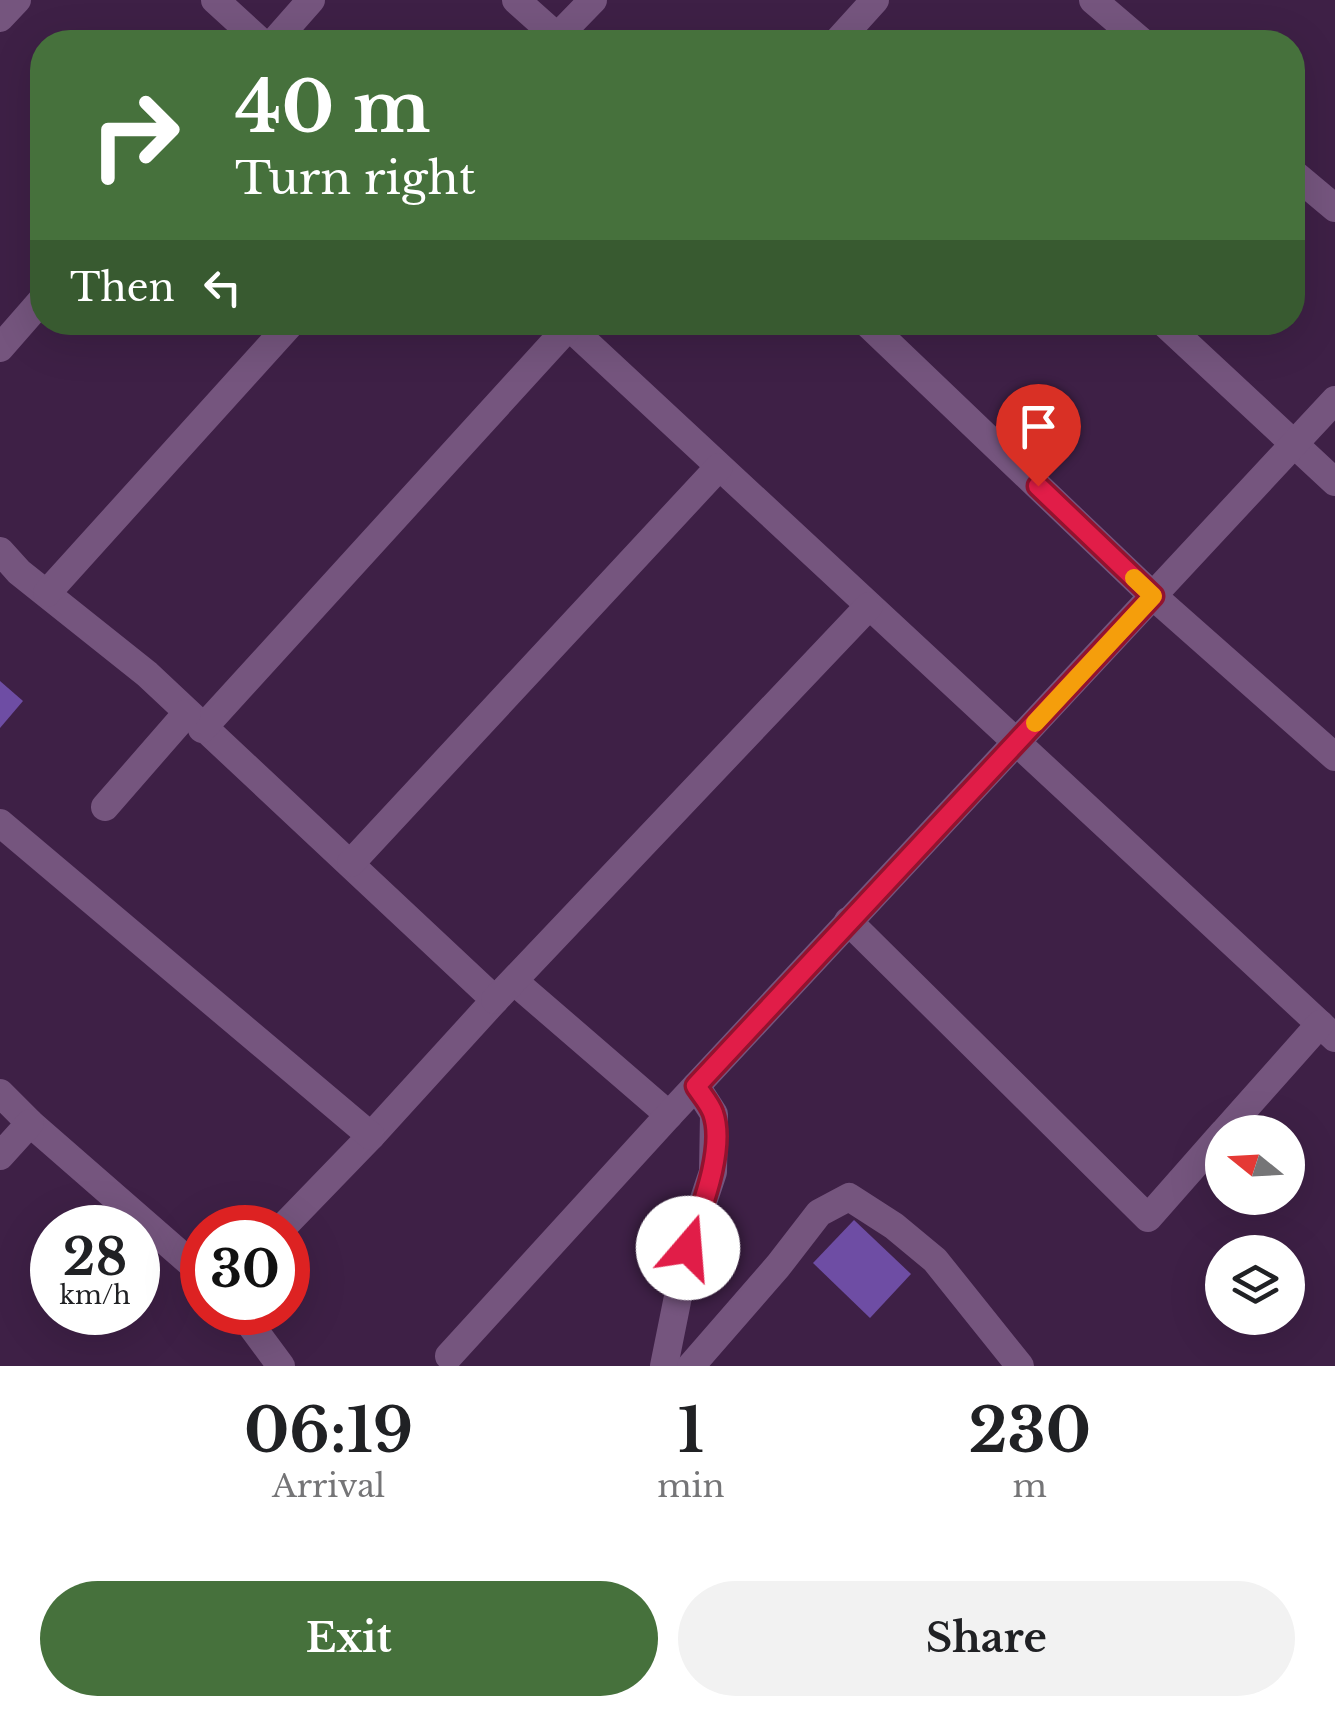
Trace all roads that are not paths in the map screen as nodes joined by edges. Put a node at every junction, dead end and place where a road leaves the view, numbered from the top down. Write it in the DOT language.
graph roads {
  1 [pos="17,0"];
  2 [pos="215,0"];
  3 [pos="311,0"];
  4 [pos="516,0"];
  5 [pos="593,0"];
  6 [pos="876,0"];
  7 [pos="1092,0"];
  8 [pos="0,18"];
  9 [pos="1118,22"];
  10 [pos="249,30"];
  11 [pos="285,30"];
  12 [pos="549,30"];
  13 [pos="568,30"];
  14 [pos="854,30"];
  15 [pos="1110,30"];
  16 [pos="1128,30"];
  17 [pos="1305,183"];
  18 [pos="1335,208"];
  19 [pos="30,314"];
  20 [pos="280,335"];
  21 [pos="558,335"];
  22 [pos="580,335"];
  23 [pos="880,335"];
  24 [pos="1177,335"];
  25 [pos="0,348"];
  26 [pos="1335,400"];
  27 [pos="1294,444"];
  28 [pos="720,467"];
  29 [pos="1335,482"];
  30 [pos="6,569"];
  31 [pos="47,593"];
  32 [pos="1153,596"];
  33 [pos="869,606"];
  34 [pos="194,721"];
  35 [pos="1016,743"];
  36 [pos="1335,757"];
  37 [pos="106,807"];
  38 [pos="0,822"];
  39 [pos="352,863"];
  40 [pos="848,921"];
  41 [pos="505,991"];
  42 [pos="1331,1033"];
  43 [pos="696,1086"];
  44 [pos="0,1093"];
  45 [pos="669,1114"];
  46 [pos="1242,1115"];
  47 [pos="30,1122"];
  48 [pos="371,1136"];
  49 [pos="1205,1153"];
  50 [pos="0,1156"];
  51 [pos="304,1205"];
  52 [pos="180,1253"];
  53 [pos="258,1335"];
  54 [pos="449,1356"];
  55 [pos="281,1366"];
  56 [pos="664,1366"];
  57 [pos="690,1366"];
  58 [pos="1020,1366"];
  1 -- 8 [label="street"];
  2 -- 10 [label="street"];
  3 -- 11 [label="street"];
  4 -- 12 [label="street"];
  5 -- 13 [label="street"];
  6 -- 14 [label="street"];
  7 -- 9 [label="street"];
  9 -- 15 [label="street"];
  9 -- 16 [label="street"];
  17 -- 18 [label="street"];
  19 -- 25 [label="street"];
  20 -- 31 [label="street"];
  21 -- 34 [label="street"];
  22 -- 28 [label="street"];
  23 -- 32 [label="street"];
  24 -- 27 [label="street"];
  26 -- 27 [label="street"];
  27 -- 29 [label="street"];
  27 -- 32 [label="street"];
  28 -- 33 [label="street"];
  28 -- 39 [label="street"];
  30 -- 31 [label="street"];
  31 -- 34 [label="street"];
  32 -- 35 [label="street"];
  32 -- 36 [label="street"];
  33 -- 35 [label="street"];
  33 -- 41 [label="street"];
  34 -- 37 [label="street"];
  34 -- 39 [label="street"];
  35 -- 40 [label="street"];
  35 -- 42 [label="street"];
  38 -- 48 [label="street"];
  39 -- 41 [label="street"];
  40 -- 43 [label="street"];
  40 -- 49 [label="street"];
  41 -- 45 [label="street"];
  41 -- 48 [label="street"];
  42 -- 46 [label="street"];
  43 -- 45 [label="street"];
  43 -- 56 [label="street"];
  44 -- 47 [label="street"];
  45 -- 54 [label="street"];
  47 -- 50 [label="street"];
  47 -- 52 [label="street"];
  48 -- 51 [label="street"];
  53 -- 55 [label="street"];
  57 -- 58 [label="street"];
}
